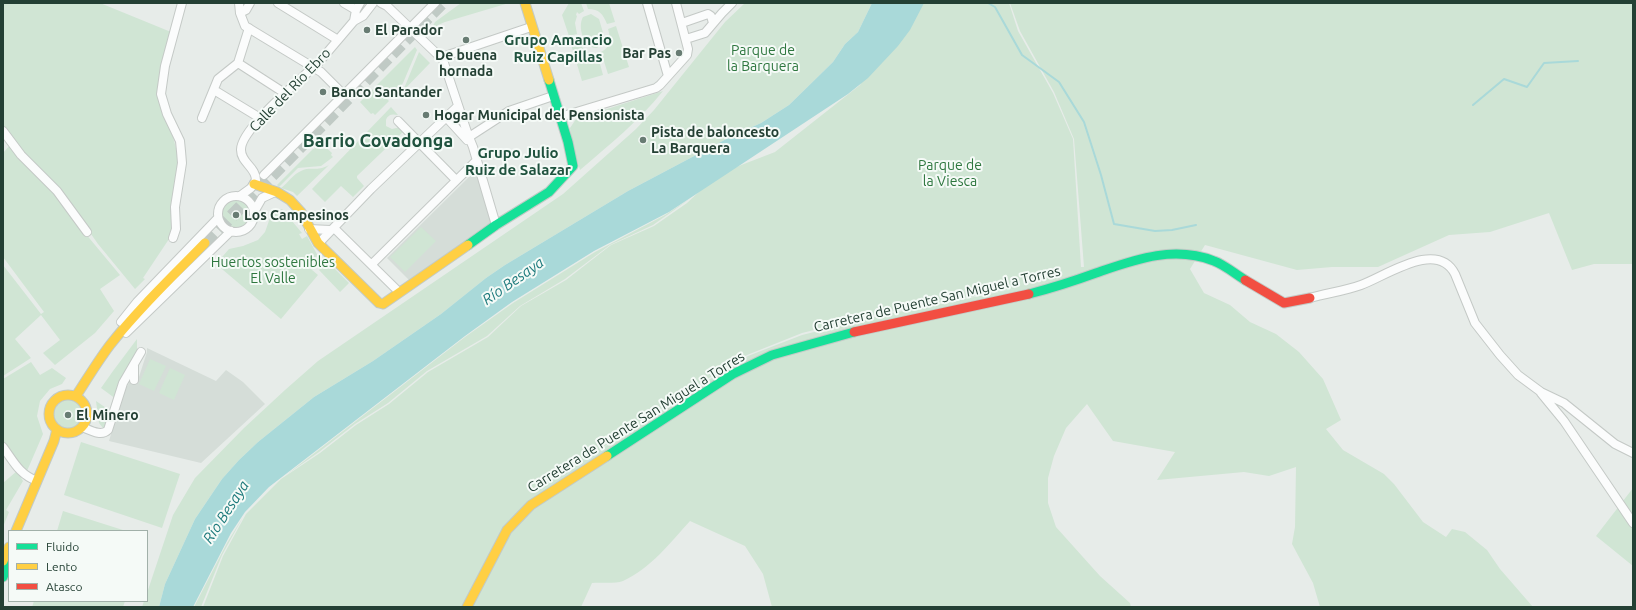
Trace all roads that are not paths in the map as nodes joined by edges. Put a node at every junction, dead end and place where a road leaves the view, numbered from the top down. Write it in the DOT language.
graph roads {
  1 [pos="182,3"];
  2 [pos="238,3"];
  3 [pos="250,3"];
  4 [pos="278,3"];
  5 [pos="344,3"];
  6 [pos="373,3"];
  7 [pos="435,3"];
  8 [pos="525,3"];
  9 [pos="647,3"];
  10 [pos="676,3"];
  11 [pos="732,3"];
  12 [pos="385,4"];
  13 [pos="358,7"];
  14 [pos="240,14"];
  15 [pos="354,21"];
  16 [pos="682,23"];
  17 [pos="713,23"];
  18 [pos="531,27"];
  19 [pos="249,28"];
  20 [pos="410,28"];
  21 [pos="686,39"];
  22 [pos="338,40"];
  23 [pos="442,57"];
  24 [pos="238,63"];
  25 [pos="314,68"];
  26 [pos="668,76"];
  27 [pos="214,90"];
  28 [pos="286,94"];
  29 [pos="344,95"];
  30 [pos="553,96"];
  31 [pos="458,106"];
  32 [pos="446,117"];
  33 [pos="560,117"];
  34 [pos="202,118"];
  35 [pos="260,118"];
  36 [pos="398,121"];
  37 [pos="3,130"];
  38 [pos="469,137"];
  39 [pos="419,142"];
  40 [pos="473,147"];
  41 [pos="477,160"];
  42 [pos="264,174"];
  43 [pos="456,180"];
  44 [pos="254,184"];
  45 [pos="275,192"];
  46 [pos="240,196"];
  47 [pos="254,212"];
  48 [pos="218,218"];
  49 [pos="496,225"];
  50 [pos="309,229"];
  51 [pos="332,229"];
  52 [pos="231,231"];
  53 [pos="87,232"];
  54 [pos="173,238"];
  55 [pos="206,243"];
  56 [pos="318,243"];
  57 [pos="372,264"];
  58 [pos="399,292"];
  59 [pos="1310,298"];
  60 [pos="110,344"];
  61 [pos="141,352"];
  62 [pos="134,365"];
  63 [pos="134,380"];
  64 [pos="1540,392"];
  65 [pos="76,396"];
  66 [pos="82,427"];
  67 [pos="62,431"];
  68 [pos="3,447"];
  69 [pos="1633,453"];
  70 [pos="37,481"];
  71 [pos="1633,523"];
  72 [pos="16,530"];
  73 [pos="23,530"];
  74 [pos="8,549"];
  75 [pos="3,561"];
  76 [pos="8,565"];
  77 [pos="3,577"];
  78 [pos="467,607"];
  1 -- 54 [label="street"];
  2 -- 14 [label="street"];
  3 -- 14 [label="street"];
  4 -- 22 [label="street"];
  5 -- 13 [label="street"];
  6 -- 15 [label="street, Calle del Río Ebro"];
  7 -- 20 [label="street"];
  8 -- 18 [label="street"];
  9 -- 26 [label="street"];
  10 -- 16 [label="street"];
  11 -- 17 [label="street"];
  12 -- 20 [label="street"];
  13 -- 15 [label="street, Calle del Río Ebro"];
  14 -- 19 [label="street"];
  15 -- 22 [label="street, Calle del Río Ebro"];
  16 -- 17 [label="street"];
  16 -- 21 [label="street"];
  17 -- 21 [label="street"];
  18 -- 23 [label="street"];
  18 -- 30 [label="street"];
  19 -- 24 [label="street"];
  19 -- 25 [label="street"];
  20 -- 23 [label="street"];
  20 -- 29 [label="street"];
  21 -- 26 [label="street"];
  22 -- 25 [label="street, Calle del Río Ebro"];
  23 -- 31 [label="street"];
  24 -- 27 [label="street"];
  24 -- 28 [label="street"];
  25 -- 28 [label="street, Calle del Río Ebro"];
  25 -- 29 [label="street"];
  26 -- 33 [label="street"];
  27 -- 34 [label="street"];
  27 -- 35 [label="street"];
  28 -- 35 [label="street, Calle del Río Ebro"];
  29 -- 42 [label="street"];
  30 -- 33 [label="street"];
  30 -- 38 [label="street"];
  31 -- 32 [label="street"];
  31 -- 38 [label="street"];
  32 -- 39 [label="street"];
  32 -- 40 [label="street"];
  33 -- 49 [label="street"];
  35 -- 44 [label="street, Calle del Río Ebro"];
  36 -- 39 [label="street"];
  37 -- 53 [label="street"];
  38 -- 40 [label="street"];
  39 -- 43 [label="street"];
  39 -- 51 [label="street"];
  40 -- 41 [label="street"];
  41 -- 43 [label="street"];
  41 -- 49 [label="street"];
  43 -- 57 [label="street"];
  44 -- 45 [label="street"];
  44 -- 46 [label="street"];
  45 -- 47 [label="street"];
  45 -- 50 [label="street"];
  46 -- 47 [label="street"];
  46 -- 48 [label="street"];
  47 -- 52 [label="street"];
  48 -- 52 [label="street"];
  48 -- 60 [label="street"];
  49 -- 58 [label="street"];
  50 -- 51 [label="street"];
  50 -- 56 [label="street"];
  51 -- 56 [label="street"];
  51 -- 57 [label="street"];
  52 -- 60 [label="street"];
  55 -- 60 [label="street"];
  56 -- 58 [label="street"];
  57 -- 58 [label="street"];
  59 -- 64 [label="street, Carretera de Puente San Miguel a Torres"];
  59 -- 78 [label="street, Carretera de Puente San Miguel a Torres"];
  60 -- 65 [label="street"];
  61 -- 62 [label="street"];
  62 -- 63 [label="street"];
  62 -- 66 [label="street"];
  64 -- 69 [label="street, Carretera de Puente San Miguel a Torres"];
  64 -- 71 [label="street, Carretera de Puente San Miguel a Torres"];
  65 -- 66 [label="street"];
  65 -- 67 [label="street"];
  66 -- 67 [label="street"];
  67 -- 70 [label="street"];
  67 -- 73 [label="street"];
  68 -- 70 [label="street"];
  70 -- 72 [label="street"];
  74 -- 75 [label="street"];
  76 -- 77 [label="street"];
}
